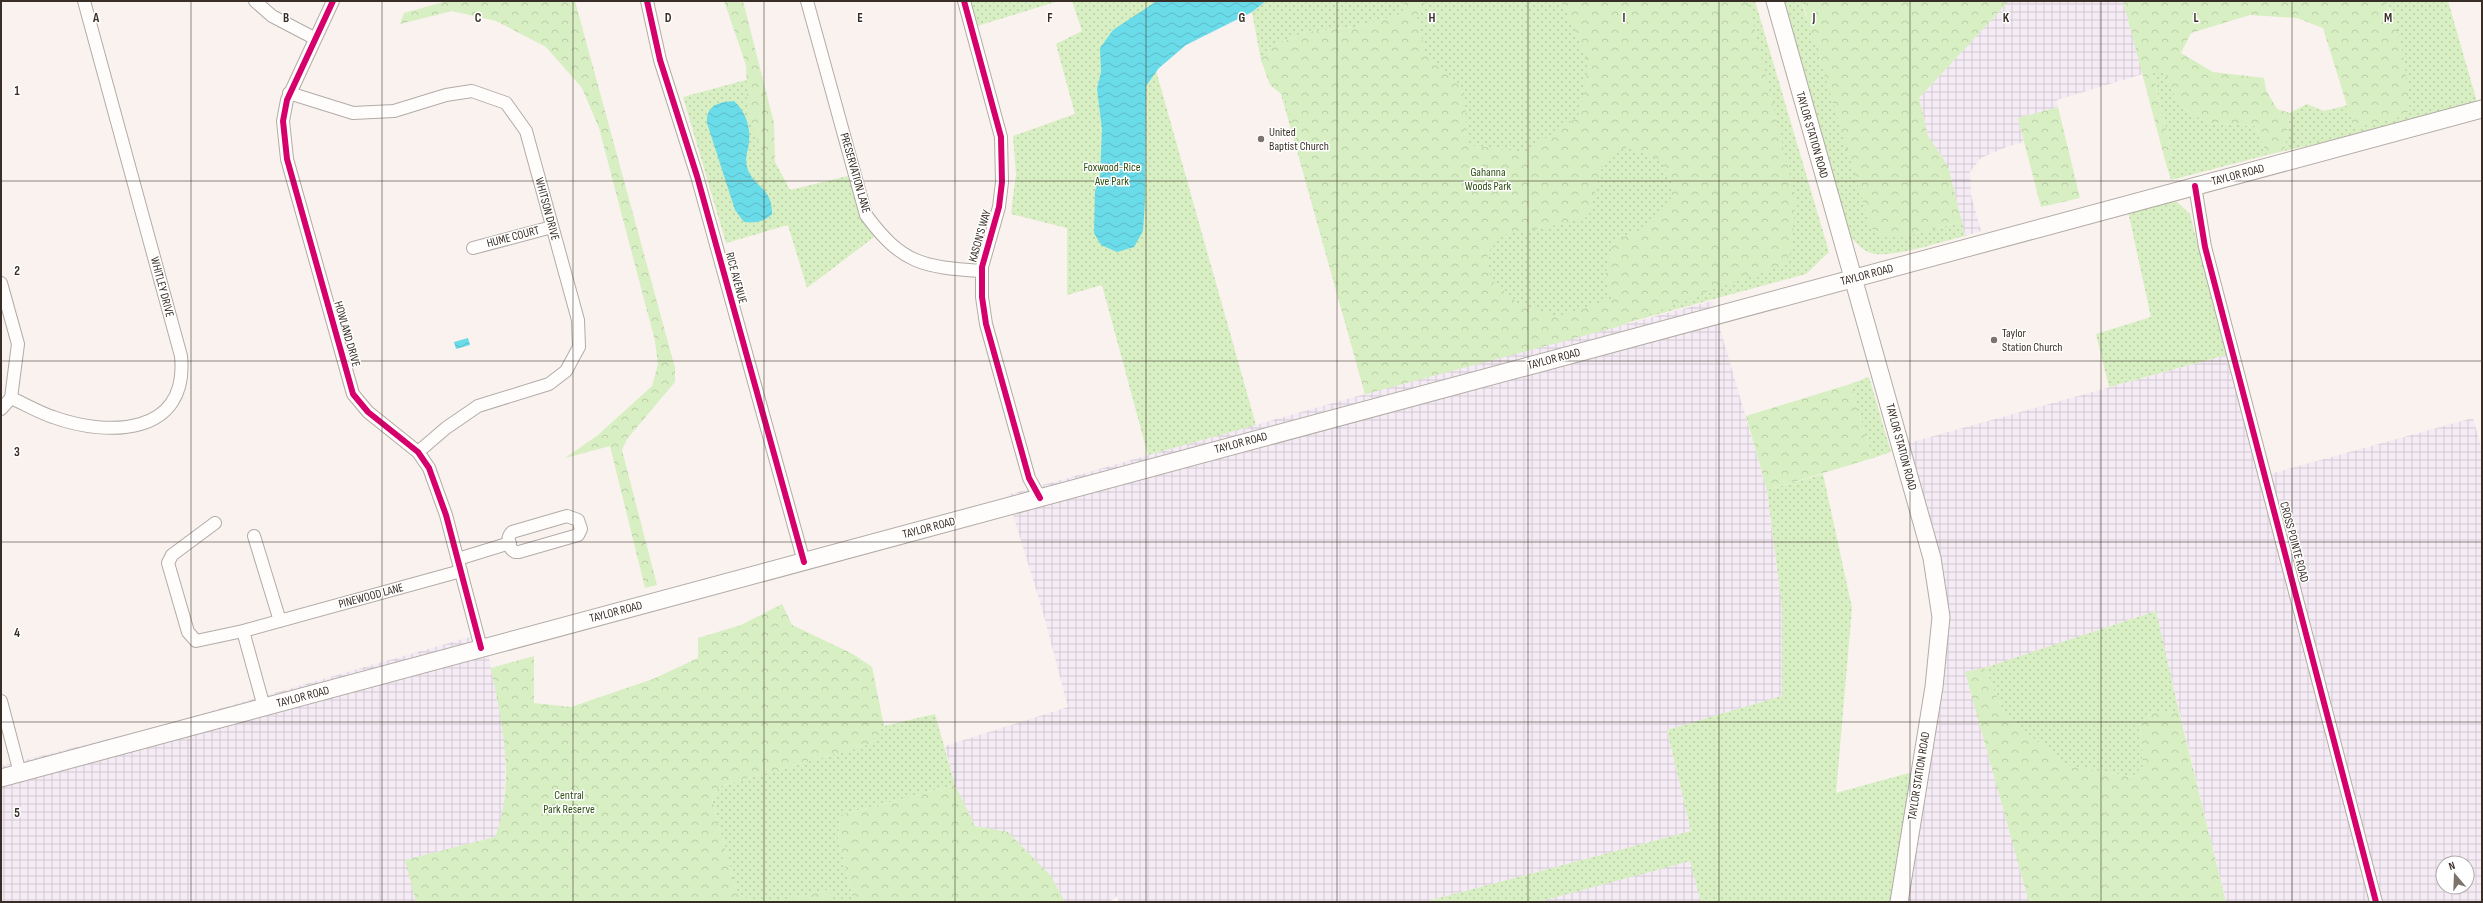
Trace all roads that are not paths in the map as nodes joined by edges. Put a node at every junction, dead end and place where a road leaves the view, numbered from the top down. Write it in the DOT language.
graph roads {
  1 [pos="84,1"];
  2 [pos="255,1"];
  3 [pos="333,1"];
  4 [pos="647,1"];
  5 [pos="807,1"];
  6 [pos="964,1"];
  7 [pos="1775,1"];
  8 [pos="314,38"];
  9 [pos="289,93"];
  10 [pos="2482,109"];
  11 [pos="2195,186"];
  12 [pos="552,227"];
  13 [pos="473,248"];
  14 [pos="981,271"];
  15 [pos="1854,279"];
  16 [pos="1,283"];
  17 [pos="11,398"];
  18 [pos="1,409"];
  19 [pos="418,452"];
  20 [pos="1040,498"];
  21 [pos="215,523"];
  22 [pos="254,536"];
  23 [pos="510,544"];
  24 [pos="458,559"];
  25 [pos="804,562"];
  26 [pos="461,571"];
  27 [pos="280,621"];
  28 [pos="243,631"];
  29 [pos="481,648"];
  30 [pos="1,701"];
  31 [pos="264,708"];
  32 [pos="20,773"];
  33 [pos="1,778"];
  34 [pos="1899,902"];
  35 [pos="2376,902"];
  1 -- 17 [label="street, WHITLEY DRIVE"];
  2 -- 8 [label="street"];
  3 -- 8 [label="street, HOWLAND DRIVE"];
  4 -- 25 [label="street, RICE AVENUE"];
  5 -- 14 [label="street, PRESERVATION LANE"];
  6 -- 14 [label="street, KASON'S WAY"];
  7 -- 15 [label="main road, TAYLOR STATION ROAD"];
  8 -- 9 [label="street, HOWLAND DRIVE"];
  9 -- 12 [label="street, WHITSON DRIVE"];
  9 -- 19 [label="street, HOWLAND DRIVE"];
  10 -- 11 [label="main road, TAYLOR ROAD"];
  11 -- 15 [label="main road, TAYLOR ROAD"];
  11 -- 35 [label="street, CROSS POINTE ROAD"];
  12 -- 13 [label="street, HUME COURT"];
  12 -- 19 [label="street, WHITSON DRIVE"];
  14 -- 20 [label="street, KASON'S WAY"];
  15 -- 20 [label="main road, TAYLOR ROAD"];
  15 -- 34 [label="main road, TAYLOR STATION ROAD"];
  16 -- 17 [label="street"];
  17 -- 18 [label="street"];
  19 -- 24 [label="street, HOWLAND DRIVE"];
  20 -- 25 [label="main road, TAYLOR ROAD"];
  21 -- 28 [label="street, PINEWOOD LANE"];
  22 -- 27 [label="street"];
  23 -- 23 [label="street"];
  23 -- 24 [label="street"];
  24 -- 26 [label="street, HOWLAND DRIVE"];
  25 -- 29 [label="main road, TAYLOR ROAD"];
  26 -- 27 [label="street, PINEWOOD LANE"];
  26 -- 29 [label="street, HOWLAND DRIVE"];
  27 -- 28 [label="street, PINEWOOD LANE"];
  28 -- 31 [label="street"];
  29 -- 31 [label="main road, TAYLOR ROAD"];
  30 -- 32 [label="street"];
  31 -- 32 [label="main road, TAYLOR ROAD"];
  32 -- 33 [label="main road, TAYLOR ROAD"];
}
